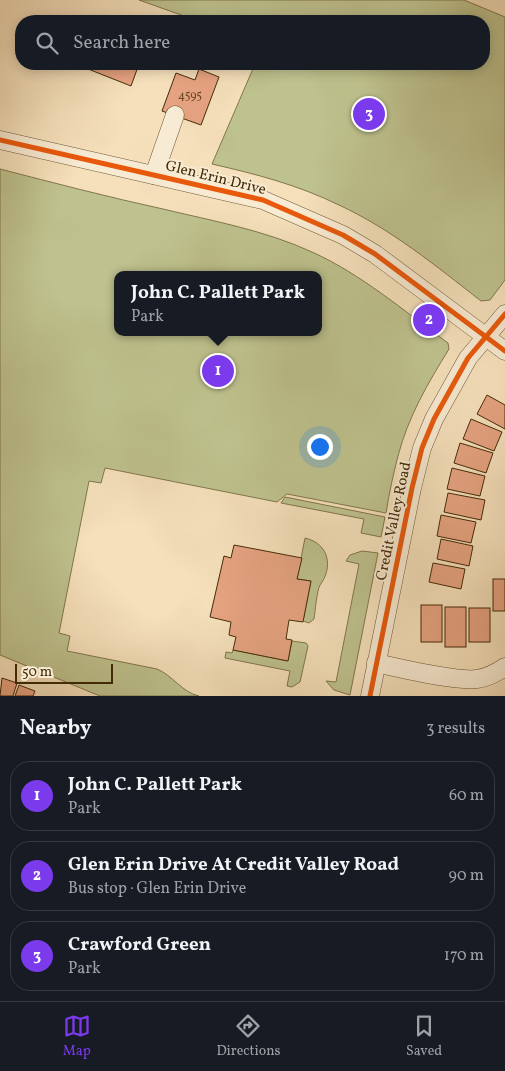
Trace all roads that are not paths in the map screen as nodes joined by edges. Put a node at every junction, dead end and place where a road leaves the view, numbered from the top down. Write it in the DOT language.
graph roads {
  1 [pos="175,115"];
  2 [pos="0,140"];
  3 [pos="154,175"];
  4 [pos="505,314"];
  5 [pos="486,337"];
  6 [pos="505,351"];
  7 [pos="376,663"];
  8 [pos="505,667"];
  9 [pos="370,696"];
  1 -- 3 [label="street"];
  2 -- 3 [label="street, Glen Erin Drive"];
  3 -- 5 [label="street, Glen Erin Drive"];
  4 -- 5 [label="street, Credit Valley Road"];
  5 -- 6 [label="street, Glen Erin Drive"];
  5 -- 7 [label="street, Credit Valley Road"];
  7 -- 8 [label="street"];
  7 -- 9 [label="street, Credit Valley Road"];
}
